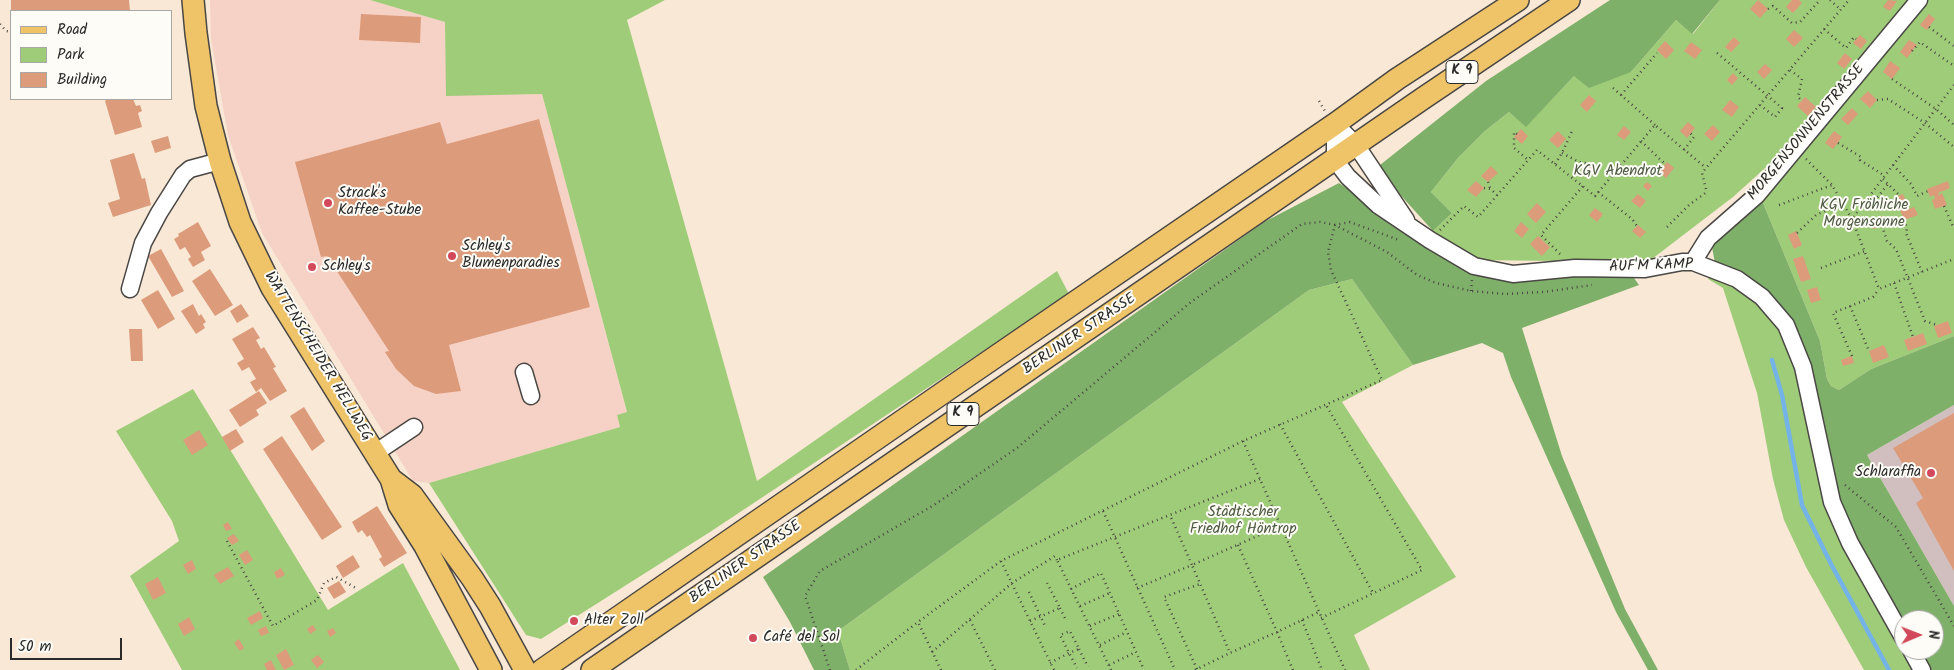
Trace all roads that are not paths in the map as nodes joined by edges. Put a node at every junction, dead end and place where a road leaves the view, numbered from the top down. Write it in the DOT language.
graph roads {
  1 [pos="193,0"];
  2 [pos="1518,0"];
  3 [pos="1570,0"];
  4 [pos="1919,0"];
  5 [pos="1335,124"];
  6 [pos="1356,145"];
  7 [pos="1334,160"];
  8 [pos="220,161"];
  9 [pos="1410,226"];
  10 [pos="1693,262"];
  11 [pos="130,289"];
  12 [pos="524,372"];
  13 [pos="531,396"];
  14 [pos="414,427"];
  15 [pos="375,453"];
  16 [pos="391,479"];
  17 [pos="1894,621"];
  18 [pos="491,670"];
  19 [pos="525,670"];
  20 [pos="542,670"];
  21 [pos="592,670"];
  1 -- 8 [label="main road, WATTENSCHEIDER HELLWEG"];
  2 -- 5 [label="main road, BERLINER STRASSE / K 9"];
  3 -- 6 [label="main road, BERLINER STRASSE / K 9"];
  4 -- 10 [label="street, MORGENSONNENSTRASSE"];
  5 -- 6 [label="street, AUF'M KAMP"];
  5 -- 7 [label="street"];
  5 -- 20 [label="main road, BERLINER STRASSE / K 9"];
  6 -- 7 [label="main road, BERLINER STRASSE / K 9"];
  6 -- 9 [label="street, AUF'M KAMP"];
  7 -- 9 [label="street, AUF'M KAMP"];
  7 -- 21 [label="main road, BERLINER STRASSE / K 9"];
  8 -- 11 [label="street"];
  8 -- 15 [label="main road, WATTENSCHEIDER HELLWEG"];
  9 -- 10 [label="street, AUF'M KAMP"];
  10 -- 17 [label="street, AUF'M KAMP"];
  12 -- 13 [label="street"];
  14 -- 15 [label="street"];
  15 -- 16 [label="main road, WATTENSCHEIDER HELLWEG"];
  16 -- 18 [label="main road, WATTENSCHEIDER HELLWEG"];
  16 -- 19 [label="main road, WATTENSCHEIDER HELLWEG"];
}
